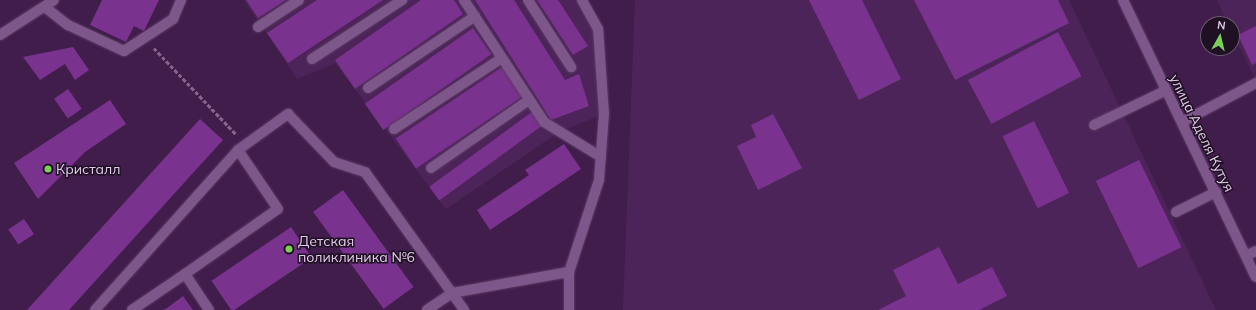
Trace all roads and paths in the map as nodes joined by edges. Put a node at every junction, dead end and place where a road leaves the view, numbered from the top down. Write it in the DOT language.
graph roads {
  1 [pos="54,0"];
  2 [pos="181,0"];
  3 [pos="299,0"];
  4 [pos="402,0"];
  5 [pos="464,0"];
  6 [pos="528,0"];
  7 [pos="582,0"];
  8 [pos="1124,0"];
  9 [pos="46,8"];
  10 [pos="475,16"];
  11 [pos="258,27"];
  12 [pos="0,34"];
  13 [pos="144,38"];
  14 [pos="502,58"];
  15 [pos="312,59"];
  16 [pos="571,67"];
  17 [pos="1256,83"];
  18 [pos="368,88"];
  19 [pos="1165,91"];
  20 [pos="529,100"];
  21 [pos="1182,122"];
  22 [pos="1094,125"];
  23 [pos="394,130"];
  24 [pos="242,147"];
  25 [pos="601,157"];
  26 [pos="431,168"];
  27 [pos="1216,192"];
  28 [pos="1176,212"];
  29 [pos="1256,251"];
  30 [pos="1246,256"];
  31 [pos="569,272"];
  32 [pos="185,274"];
  33 [pos="1256,277"];
  34 [pos="452,293"];
  35 [pos="95,310"];
  36 [pos="132,310"];
  37 [pos="209,310"];
  38 [pos="427,310"];
  39 [pos="464,310"];
  40 [pos="569,310"];
  1 -- 9 [label="street"];
  2 -- 13 [label="street"];
  3 -- 11 [label="street"];
  4 -- 15 [label="street"];
  5 -- 10 [label="street"];
  6 -- 16 [label="street"];
  7 -- 25 [label="street"];
  8 -- 19 [label="street, улица Аделя Кутуя"];
  9 -- 12 [label="street"];
  9 -- 13 [label="street"];
  10 -- 14 [label="street"];
  10 -- 18 [label="street"];
  13 -- 24 [label="path"];
  14 -- 20 [label="street"];
  14 -- 23 [label="street"];
  17 -- 21 [label="street"];
  19 -- 21 [label="street, улица Аделя Кутуя"];
  19 -- 22 [label="street"];
  20 -- 25 [label="street"];
  20 -- 26 [label="street"];
  21 -- 27 [label="street, улица Аделя Кутуя"];
  24 -- 32 [label="street"];
  24 -- 34 [label="street"];
  24 -- 35 [label="street"];
  25 -- 31 [label="street"];
  27 -- 28 [label="street"];
  27 -- 30 [label="street, улица Аделя Кутуя"];
  29 -- 30 [label="street"];
  30 -- 33 [label="street, улица Аделя Кутуя"];
  31 -- 34 [label="street"];
  31 -- 40 [label="street"];
  32 -- 36 [label="street"];
  32 -- 37 [label="street"];
  34 -- 38 [label="street"];
  34 -- 39 [label="street"];
}
